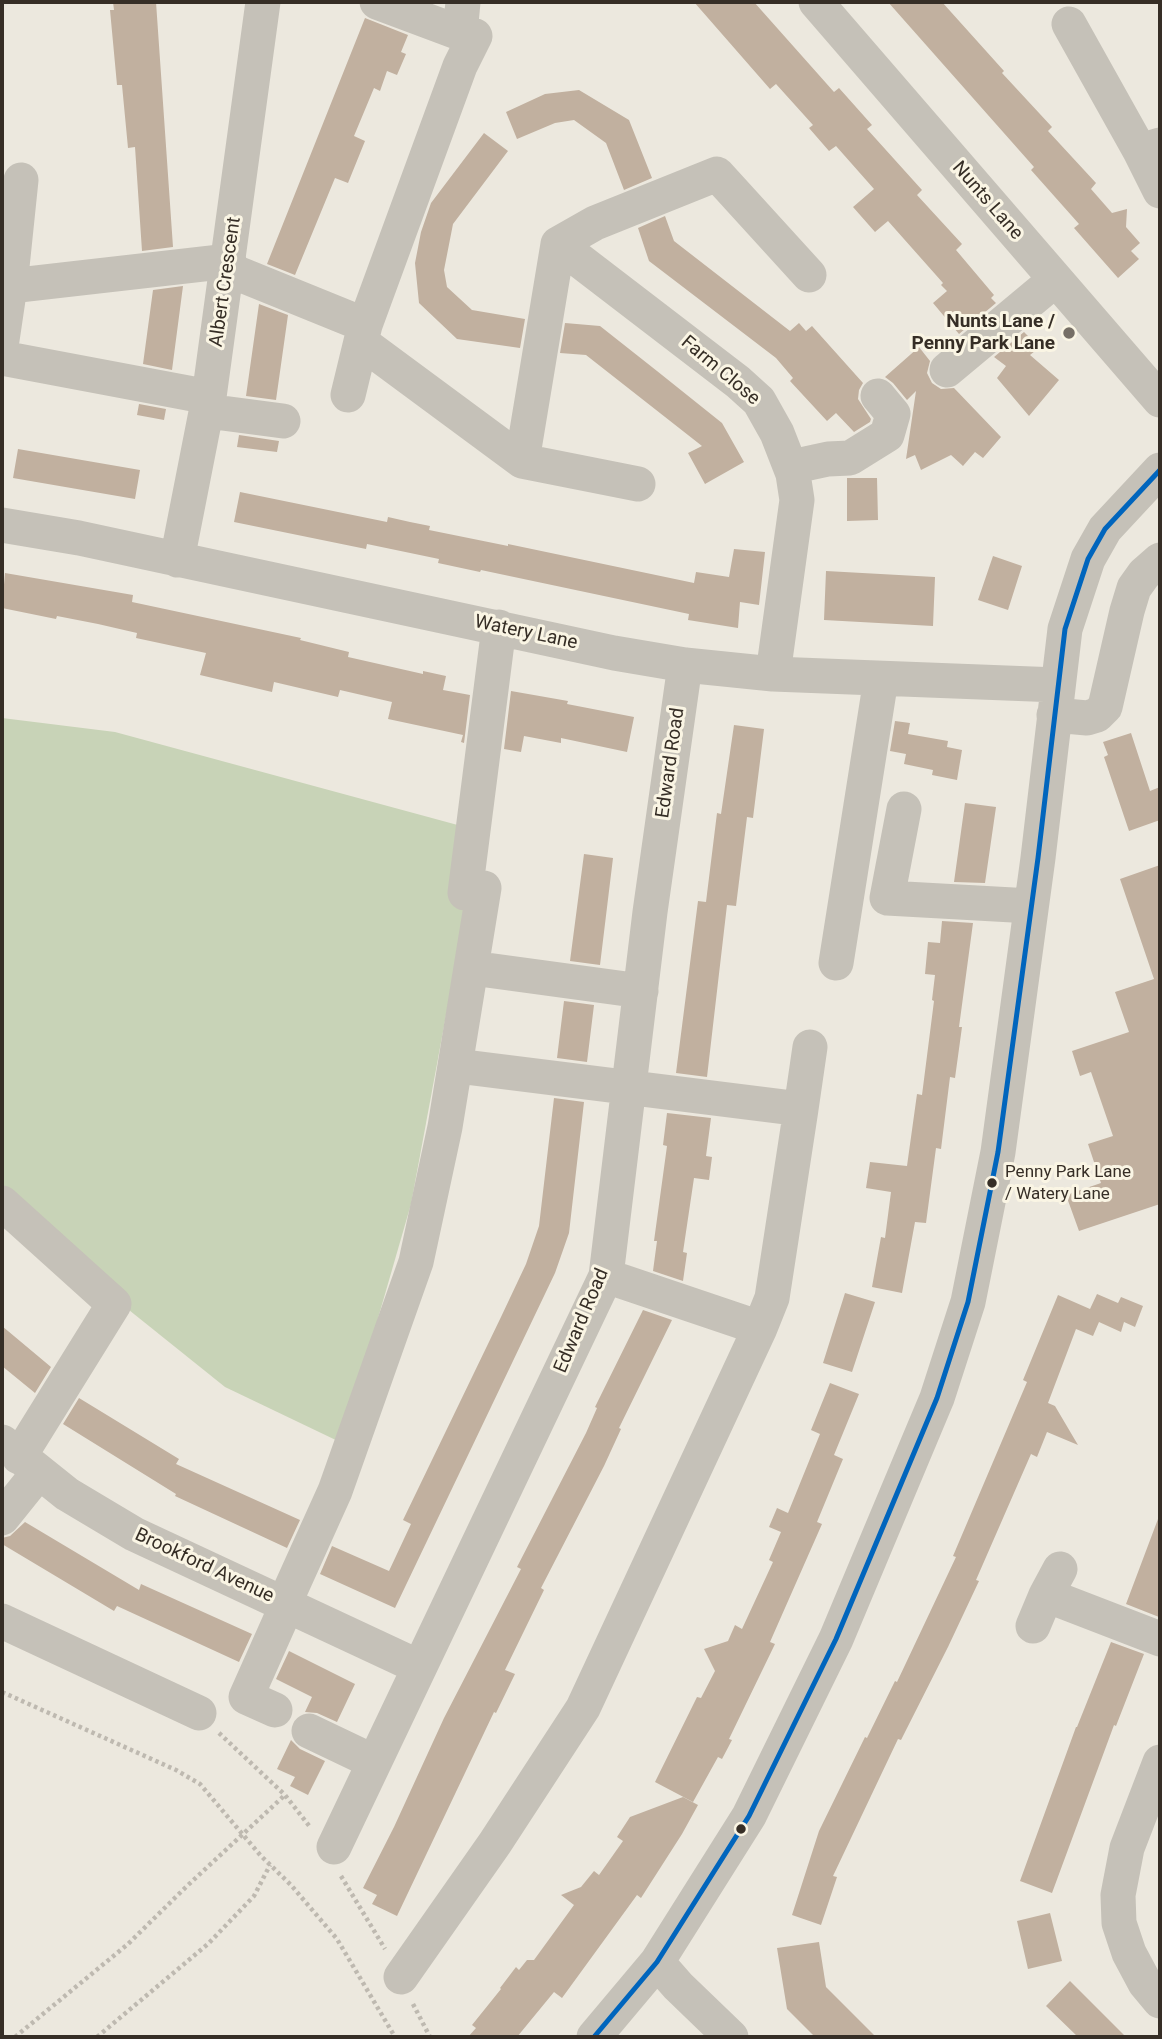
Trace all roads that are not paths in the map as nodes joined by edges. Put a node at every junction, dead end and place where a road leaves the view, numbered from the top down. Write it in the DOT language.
graph roads {
  1 [pos="263,2"];
  2 [pos="377,2"];
  3 [pos="816,2"];
  4 [pos="461,17"];
  5 [pos="1069,24"];
  6 [pos="1150,148"];
  7 [pos="21,180"];
  8 [pos="1160,191"];
  9 [pos="558,244"];
  10 [pos="228,265"];
  11 [pos="809,275"];
  12 [pos="1055,280"];
  13 [pos="10,286"];
  14 [pos="363,334"];
  15 [pos="2,340"];
  16 [pos="2,358"];
  17 [pos="947,370"];
  18 [pos="348,395"];
  19 [pos="878,396"];
  20 [pos="1160,400"];
  21 [pos="208,404"];
  22 [pos="283,421"];
  23 [pos="522,461"];
  24 [pos="791,467"];
  25 [pos="1160,470"];
  26 [pos="638,484"];
  27 [pos="2,525"];
  28 [pos="1160,559"];
  29 [pos="177,560"];
  30 [pos="499,627"];
  31 [pos="685,665"];
  32 [pos="773,674"];
  33 [pos="881,679"];
  34 [pos="1056,700"];
  35 [pos="904,809"];
  36 [pos="1031,906"];
  37 [pos="835,963"];
  38 [pos="472,968"];
  39 [pos="641,990"];
  40 [pos="810,1047"];
  41 [pos="457,1066"];
  42 [pos="629,1087"];
  43 [pos="802,1109"];
  44 [pos="2,1203"];
  45 [pos="606,1276"];
  46 [pos="760,1328"];
  47 [pos="20,1457"];
  48 [pos="2,1518"];
  49 [pos="1046,1597"];
  50 [pos="286,1605"];
  51 [pos="2,1620"];
  52 [pos="1160,1639"];
  53 [pos="419,1667"];
  54 [pos="275,1710"];
  55 [pos="208,1722"];
  56 [pos="309,1731"];
  57 [pos="374,1762"];
  58 [pos="1160,1762"];
  59 [pos="1148,1831"];
  60 [pos="327,1848"];
  61 [pos="657,1962"];
  62 [pos="401,1977"];
  63 [pos="1160,2001"];
  64 [pos="717,2033"];
  65 [pos="594,2037"];
  1 -- 10 [label="street, Albert Crescent"];
  2 -- 4 [label="street"];
  3 -- 12 [label="street, Nunts Lane"];
  4 -- 14 [label="street"];
  5 -- 6 [label="street"];
  6 -- 8 [label="street"];
  7 -- 13 [label="street"];
  9 -- 11 [label="street"];
  9 -- 23 [label="street"];
  9 -- 24 [label="street, Farm Close"];
  10 -- 13 [label="street"];
  10 -- 14 [label="street"];
  10 -- 21 [label="street, Albert Crescent"];
  12 -- 17 [label="street"];
  12 -- 20 [label="street, Nunts Lane"];
  13 -- 15 [label="street"];
  14 -- 18 [label="street"];
  14 -- 23 [label="street"];
  16 -- 21 [label="street"];
  19 -- 24 [label="street"];
  21 -- 22 [label="street"];
  21 -- 29 [label="street, Albert Crescent"];
  23 -- 26 [label="street"];
  24 -- 32 [label="street, Farm Close"];
  25 -- 34 [label="street"];
  27 -- 29 [label="street, Watery Lane"];
  28 -- 34 [label="street, Watery Lane"];
  29 -- 30 [label="street, Watery Lane"];
  30 -- 31 [label="street, Watery Lane"];
  30 -- 38 [label="street"];
  31 -- 32 [label="street, Watery Lane"];
  31 -- 39 [label="street, Edward Road"];
  32 -- 33 [label="street, Watery Lane"];
  33 -- 34 [label="street, Watery Lane"];
  33 -- 37 [label="street"];
  34 -- 36 [label="street"];
  35 -- 36 [label="street"];
  36 -- 61 [label="street"];
  38 -- 39 [label="street"];
  38 -- 41 [label="street"];
  39 -- 42 [label="street, Edward Road"];
  40 -- 43 [label="street"];
  41 -- 42 [label="street"];
  41 -- 50 [label="street"];
  42 -- 43 [label="street"];
  42 -- 45 [label="street, Edward Road"];
  43 -- 46 [label="street"];
  44 -- 47 [label="street"];
  45 -- 46 [label="street"];
  45 -- 53 [label="street, Edward Road"];
  46 -- 62 [label="street"];
  47 -- 48 [label="street"];
  47 -- 50 [label="street, Brookford Avenue"];
  49 -- 52 [label="street"];
  50 -- 53 [label="street, Brookford Avenue"];
  50 -- 54 [label="street"];
  51 -- 55 [label="street"];
  53 -- 57 [label="street, Edward Road"];
  56 -- 57 [label="street"];
  57 -- 60 [label="street, Edward Road"];
  58 -- 59 [label="street"];
  59 -- 63 [label="street"];
  61 -- 64 [label="street"];
  61 -- 65 [label="street"];
}
